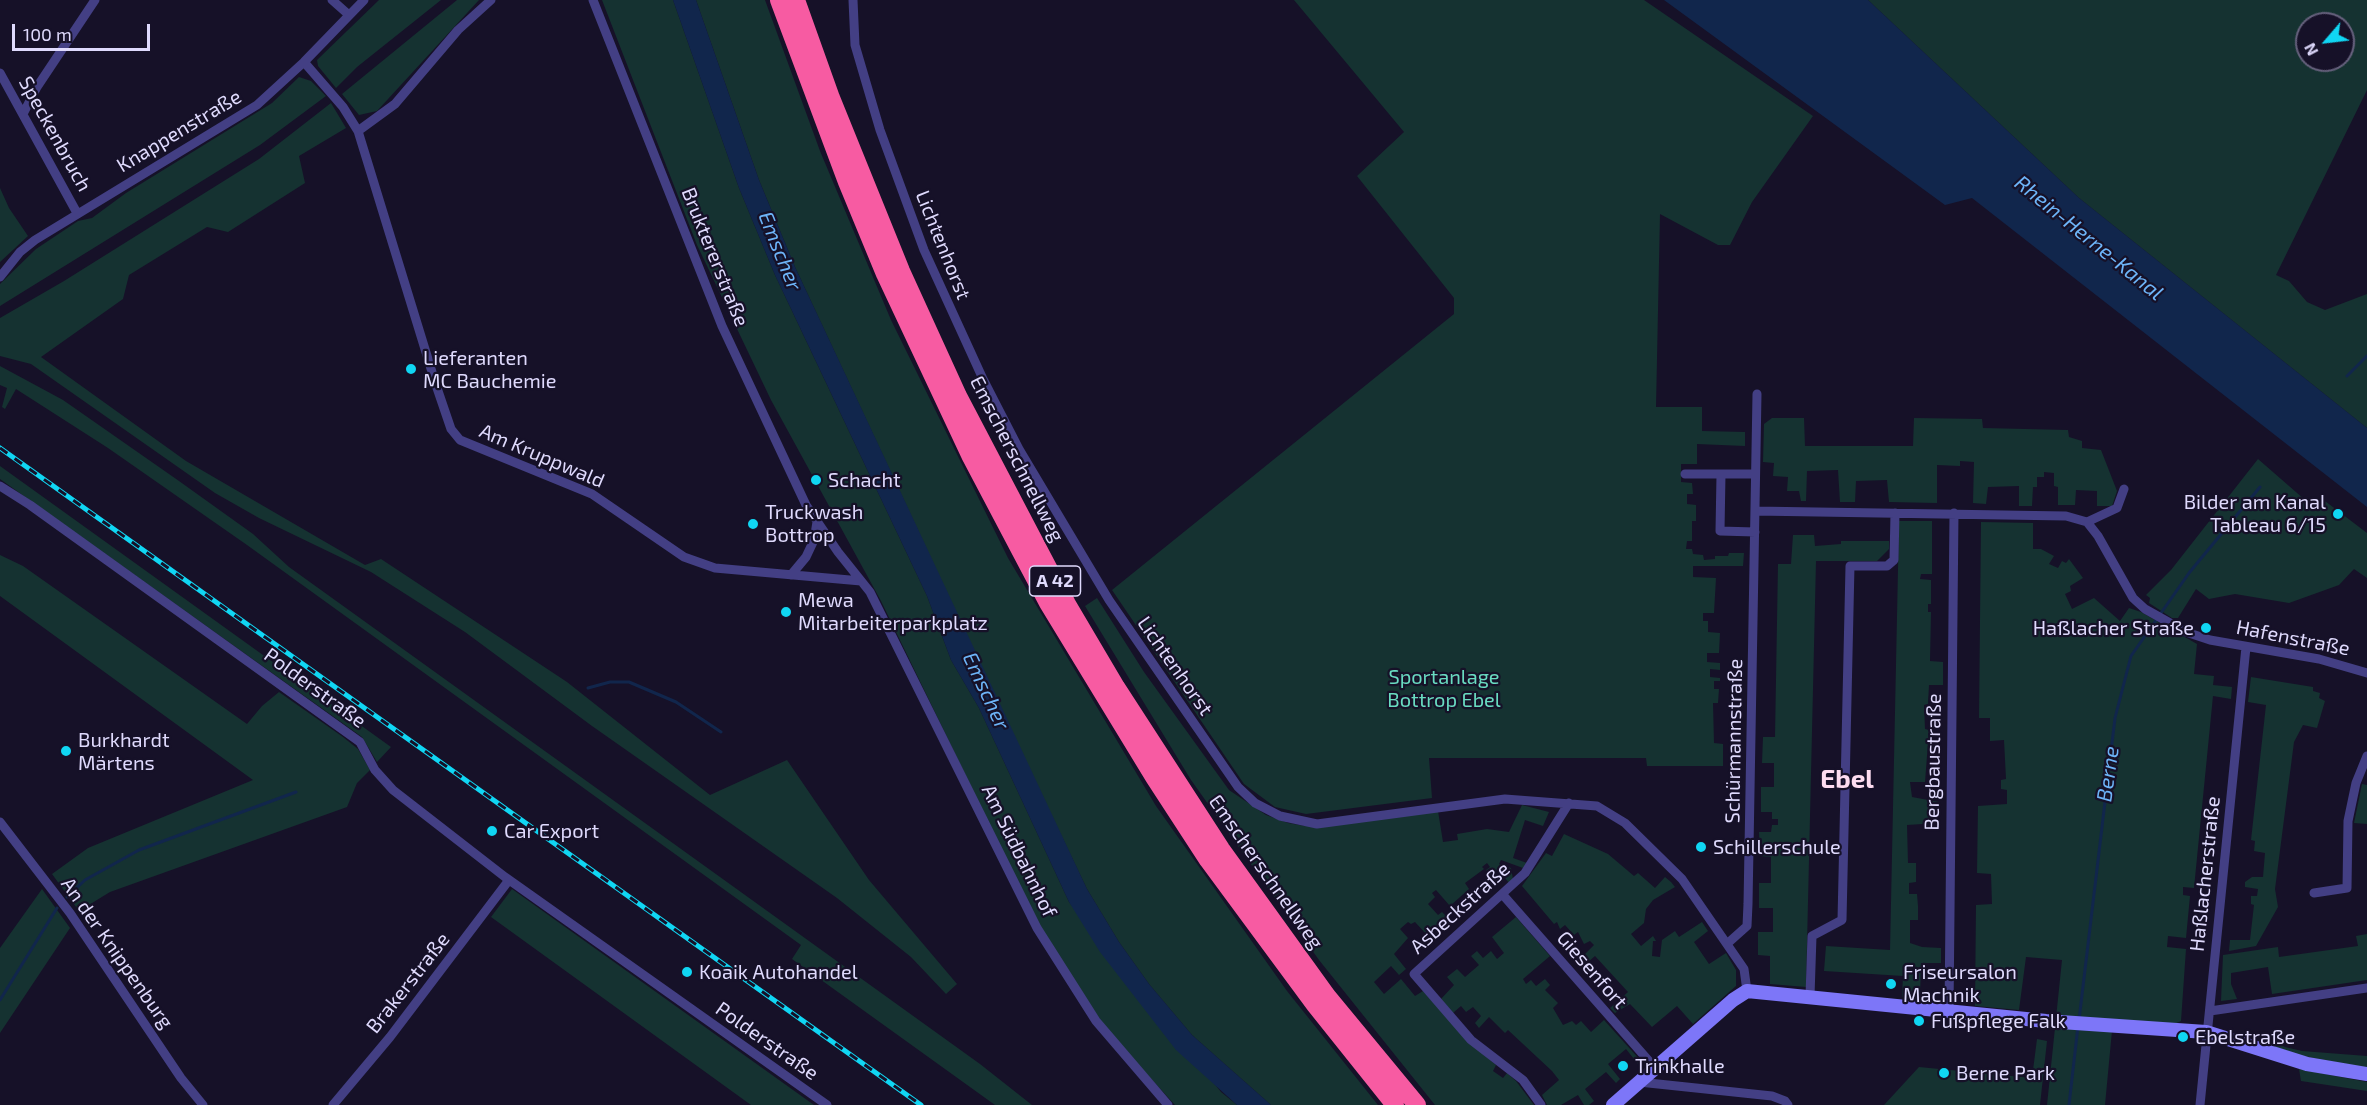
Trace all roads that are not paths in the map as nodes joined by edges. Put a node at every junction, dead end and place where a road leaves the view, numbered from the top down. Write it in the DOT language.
graph roads {
  1 [pos="95,0"];
  2 [pos="333,0"];
  3 [pos="364,0"];
  4 [pos="491,0"];
  5 [pos="593,0"];
  6 [pos="779,0"];
  7 [pos="796,0"];
  8 [pos="853,0"];
  9 [pos="349,15"];
  10 [pos="304,62"];
  11 [pos="0,73"];
  12 [pos="23,114"];
  13 [pos="358,131"];
  14 [pos="77,213"];
  15 [pos="0,277"];
  16 [pos="1757,394"];
  17 [pos="1685,474"];
  18 [pos="1755,474"];
  19 [pos="1720,475"];
  20 [pos="0,486"];
  21 [pos="2124,489"];
  22 [pos="1755,511"];
  23 [pos="1895,513"];
  24 [pos="1954,513"];
  25 [pos="817,522"];
  26 [pos="2087,522"];
  27 [pos="1755,532"];
  28 [pos="790,574"];
  29 [pos="861,581"];
  30 [pos="870,592"];
  31 [pos="2246,647"];
  32 [pos="2367,673"];
  33 [pos="2367,756"];
  34 [pos="1569,803"];
  35 [pos="0,822"];
  36 [pos="509,880"];
  37 [pos="2314,893"];
  38 [pos="1503,895"];
  39 [pos="1728,943"];
  40 [pos="2367,987"];
  41 [pos="1747,991"];
  42 [pos="1810,996"];
  43 [pos="1949,1011"];
  44 [pos="2210,1011"];
  45 [pos="2206,1032"];
  46 [pos="1655,1068"];
  47 [pos="2367,1074"];
  48 [pos="1640,1082"];
  49 [pos="203,1105"];
  50 [pos="333,1105"];
  51 [pos="827,1105"];
  52 [pos="1168,1105"];
  53 [pos="1395,1105"];
  54 [pos="1417,1105"];
  55 [pos="1541,1105"];
  56 [pos="1612,1105"];
  57 [pos="1788,1105"];
  58 [pos="2200,1105"];
  1 -- 12 [label="street"];
  2 -- 9 [label="street"];
  3 -- 9 [label="street, Knappenstraße"];
  4 -- 13 [label="street"];
  5 -- 25 [label="street, Bruktererstraße"];
  6 -- 53 [label="highway, Emscherschnellweg / A 42"];
  7 -- 54 [label="highway, Emscherschnellweg / A 42"];
  8 -- 34 [label="street, Lichtenhorst"];
  9 -- 10 [label="street, Knappenstraße"];
  10 -- 13 [label="street, Am Kruppwald"];
  10 -- 14 [label="street, Knappenstraße"];
  11 -- 12 [label="street, Speckenbruch"];
  12 -- 14 [label="street, Speckenbruch"];
  13 -- 28 [label="street, Am Kruppwald"];
  14 -- 15 [label="street, Knappenstraße"];
  16 -- 18 [label="street, Schürmannstraße"];
  17 -- 19 [label="street"];
  18 -- 19 [label="street"];
  18 -- 22 [label="street, Schürmannstraße"];
  19 -- 27 [label="street"];
  20 -- 36 [label="street, Polderstraße"];
  21 -- 26 [label="street"];
  22 -- 23 [label="street"];
  22 -- 27 [label="street, Schürmannstraße"];
  23 -- 24 [label="street"];
  23 -- 42 [label="street"];
  24 -- 26 [label="street"];
  24 -- 43 [label="street, Bergbaustraße"];
  25 -- 28 [label="street"];
  25 -- 29 [label="street, Bruktererstraße"];
  26 -- 31 [label="street, Hafenstraße"];
  27 -- 39 [label="street, Schürmannstraße"];
  28 -- 29 [label="street, Am Kruppwald"];
  29 -- 30 [label="street, Bruktererstraße"];
  30 -- 52 [label="street, Am Südbahnhof"];
  31 -- 32 [label="street, Hafenstraße"];
  31 -- 44 [label="street, Haßlacherstraße"];
  33 -- 37 [label="street"];
  34 -- 38 [label="street, Asbeckstraße"];
  34 -- 39 [label="street, Lichtenhorst"];
  35 -- 49 [label="street, An der Knippenburg"];
  36 -- 50 [label="street, Brakerstraße"];
  36 -- 51 [label="street, Polderstraße"];
  38 -- 46 [label="street, Giesenfort"];
  38 -- 55 [label="street, Asbeckstraße"];
  39 -- 41 [label="street, Lichtenhorst"];
  40 -- 44 [label="street"];
  41 -- 42 [label="street"];
  41 -- 46 [label="street"];
  42 -- 43 [label="street"];
  43 -- 45 [label="street"];
  44 -- 45 [label="street, Haßlacherstraße"];
  45 -- 47 [label="street"];
  45 -- 58 [label="street, Haßlacherstraße"];
  46 -- 48 [label="street"];
  48 -- 56 [label="street"];
  48 -- 57 [label="street"];
}
